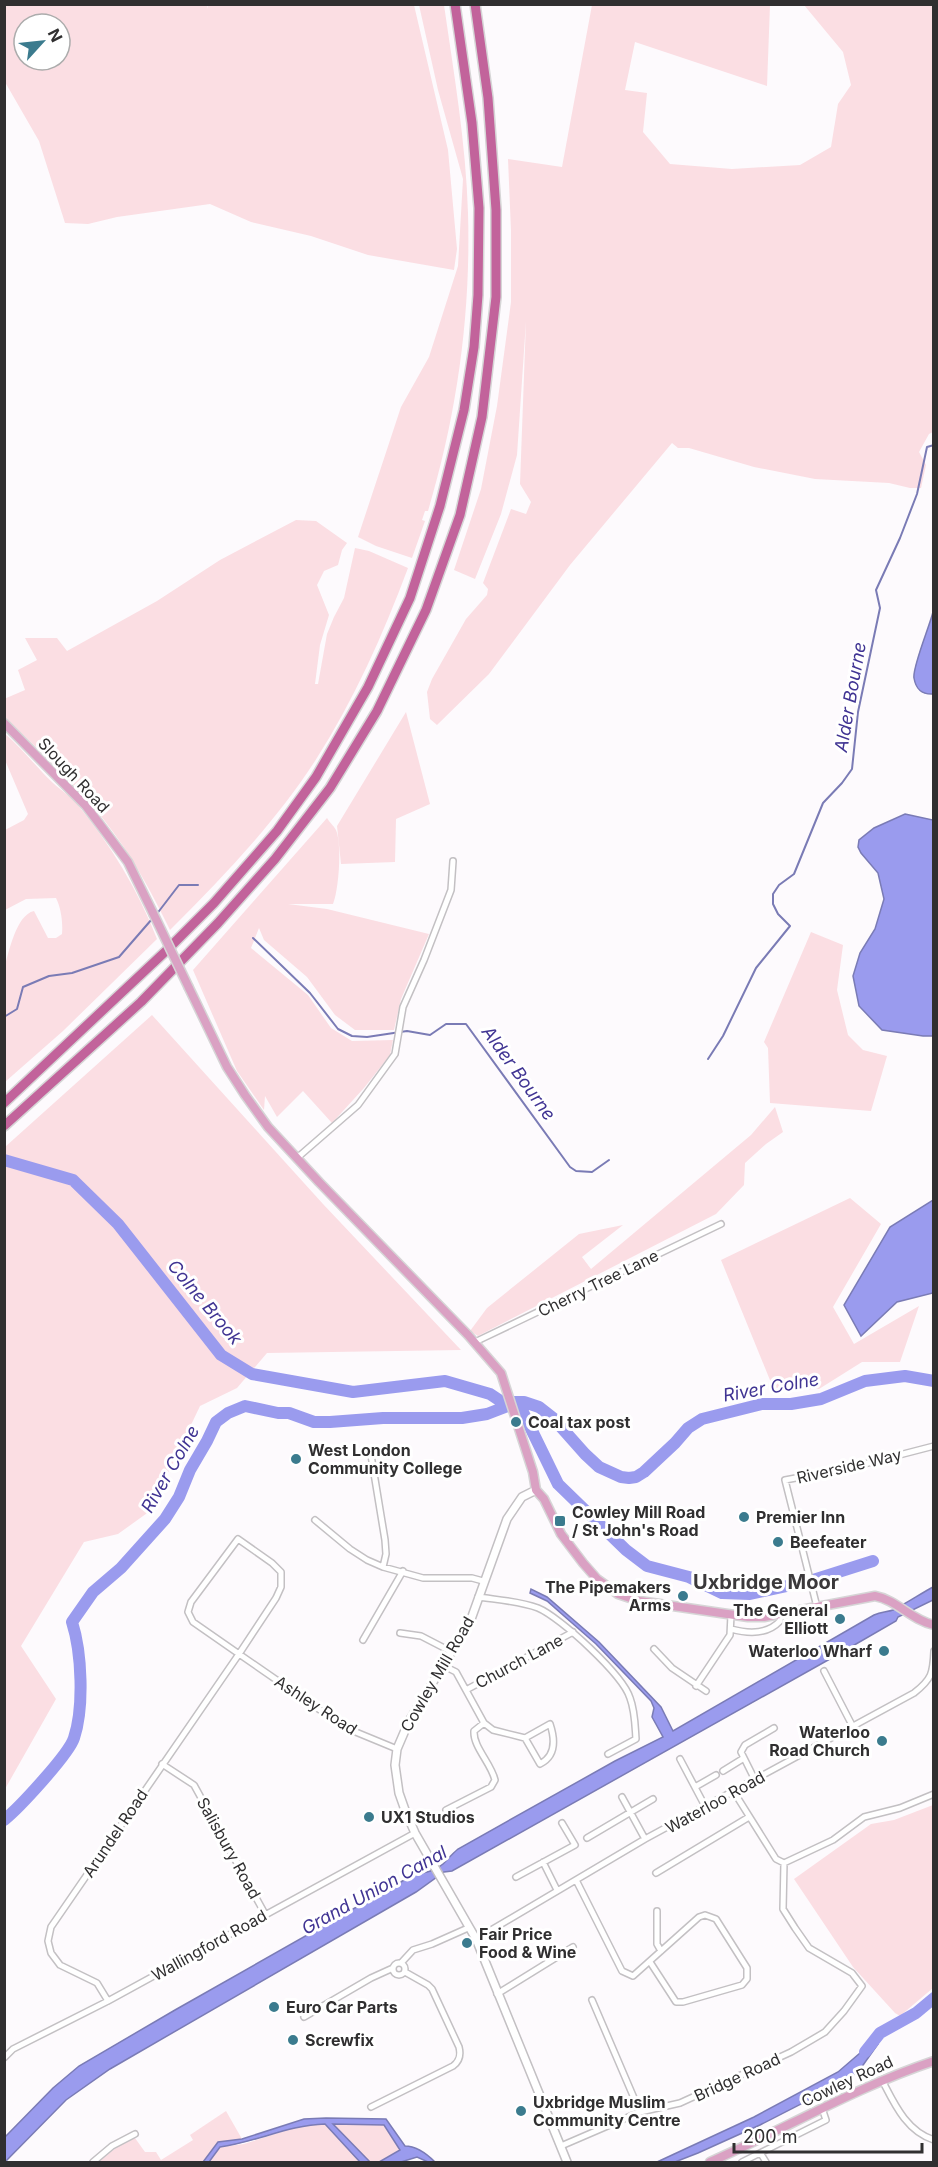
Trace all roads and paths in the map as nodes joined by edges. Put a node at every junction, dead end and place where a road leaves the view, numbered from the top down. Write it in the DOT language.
graph roads {
  1 [pos="454,4"];
  2 [pos="475,4"];
  3 [pos="4,723"];
  4 [pos="453,861"];
  5 [pos="4,1103"];
  6 [pos="4,1126"];
  7 [pos="297,1158"];
  8 [pos="721,1224"];
  9 [pos="475,1342"];
  10 [pos="933,1446"];
  11 [pos="370,1449"];
  12 [pos="536,1490"];
  13 [pos="315,1520"];
  14 [pos="383,1567"];
  15 [pos="403,1571"];
  16 [pos="483,1581"];
  17 [pos="478,1597"];
  18 [pos="818,1606"];
  19 [pos="781,1614"];
  20 [pos="731,1616"];
  21 [pos="933,1625"];
  22 [pos="731,1629"];
  23 [pos="573,1632"];
  24 [pos="400,1633"];
  25 [pos="363,1640"];
  26 [pos="654,1649"];
  27 [pos="450,1651"];
  28 [pos="933,1651"];
  29 [pos="239,1654"];
  30 [pos="442,1665"];
  31 [pos="824,1671"];
  32 [pos="929,1681"];
  33 [pos="696,1686"];
  34 [pos="933,1687"];
  35 [pos="466,1690"];
  36 [pos="706,1691"];
  37 [pos="484,1723"];
  38 [pos="853,1727"];
  39 [pos="774,1728"];
  40 [pos="525,1738"];
  41 [pos="397,1749"];
  42 [pos="608,1754"];
  43 [pos="744,1758"];
  44 [pos="680,1759"];
  45 [pos="162,1764"];
  46 [pos="723,1771"];
  47 [pos="716,1775"];
  48 [pos="755,1780"];
  49 [pos="695,1788"];
  50 [pos="734,1792"];
  51 [pos="933,1794"];
  52 [pos="622,1797"];
  53 [pos="653,1799"];
  54 [pos="706,1808"];
  55 [pos="447,1810"];
  56 [pos="630,1812"];
  57 [pos="749,1817"];
  58 [pos="562,1822"];
  59 [pos="415,1833"];
  60 [pos="586,1838"];
  61 [pos="645,1839"];
  62 [pos="543,1862"];
  63 [pos="784,1863"];
  64 [pos="656,1873"];
  65 [pos="516,1877"];
  66 [pos="576,1880"];
  67 [pos="557,1890"];
  68 [pos="657,1911"];
  69 [pos="265,1914"];
  70 [pos="468,1928"];
  71 [pos="476,1940"];
  72 [pos="573,1947"];
  73 [pos="661,1951"];
  74 [pos="650,1962"];
  75 [pos="401,1963"];
  76 [pos="393,1968"];
  77 [pos="405,1972"];
  78 [pos="497,1994"];
  79 [pos="592,2000"];
  80 [pos="108,2001"];
  81 [pos="304,2017"];
  82 [pos="4,2058"];
  83 [pos="933,2061"];
  84 [pos="882,2080"];
  85 [pos="371,2107"];
  86 [pos="822,2108"];
  87 [pos="640,2112"];
  88 [pos="135,2134"];
  89 [pos="933,2140"];
  90 [pos="561,2146"];
  91 [pos="761,2154"];
  92 [pos="93,2163"];
  93 [pos="567,2163"];
  94 [pos="710,2163"];
  95 [pos="742,2163"];
  96 [pos="766,2163"];
  1 -- 5 [label="highway"];
  2 -- 6 [label="highway"];
  3 -- 7 [label="main road, Slough Road, bridge"];
  4 -- 7 [label="street"];
  7 -- 9 [label="main road, Slough Road"];
  8 -- 9 [label="street, Cherry Tree Lane"];
  9 -- 12 [label="main road, Slough Road"];
  10 -- 18 [label="street, Riverside Way"];
  11 -- 14 [label="street"];
  12 -- 16 [label="street, Cowley Mill Road"];
  12 -- 20 [label="main road"];
  13 -- 14 [label="street"];
  14 -- 15 [label="street"];
  15 -- 16 [label="street"];
  15 -- 25 [label="street"];
  16 -- 17 [label="street, Cowley Mill Road"];
  17 -- 23 [label="street"];
  17 -- 27 [label="street, Cowley Mill Road"];
  18 -- 19 [label="main road"];
  18 -- 21 [label="main road"];
  19 -- 20 [label="main road"];
  19 -- 22 [label="street"];
  20 -- 22 [label="street"];
  22 -- 33 [label="street"];
  23 -- 35 [label="street, Church Lane"];
  23 -- 42 [label="street"];
  24 -- 27 [label="street"];
  26 -- 33 [label="street"];
  27 -- 30 [label="street, Cowley Mill Road"];
  28 -- 32 [label="street"];
  29 -- 29 [label="street, Arundel Road"];
  29 -- 41 [label="street, Ashley Road"];
  29 -- 45 [label="street, Arundel Road"];
  30 -- 35 [label="street"];
  30 -- 41 [label="street, Cowley Mill Road"];
  31 -- 38 [label="street"];
  32 -- 34 [label="street"];
  32 -- 38 [label="street, Waterloo Road"];
  33 -- 36 [label="street"];
  35 -- 37 [label="street"];
  37 -- 40 [label="street"];
  37 -- 55 [label="street"];
  38 -- 48 [label="street, Waterloo Road"];
  39 -- 43 [label="street"];
  40 -- 40 [label="street"];
  41 -- 59 [label="street, Cowley Mill Road"];
  43 -- 46 [label="street"];
  43 -- 48 [label="street"];
  44 -- 49 [label="street"];
  45 -- 69 [label="street, Salisbury Road"];
  45 -- 80 [label="street, Arundel Road"];
  47 -- 49 [label="street"];
  48 -- 50 [label="street, Waterloo Road"];
  49 -- 54 [label="street"];
  50 -- 54 [label="street, Waterloo Road"];
  50 -- 57 [label="street"];
  51 -- 63 [label="street"];
  52 -- 56 [label="street"];
  53 -- 56 [label="street"];
  54 -- 61 [label="street, Waterloo Road"];
  56 -- 60 [label="street"];
  56 -- 61 [label="street"];
  57 -- 63 [label="street"];
  57 -- 64 [label="street"];
  58 -- 62 [label="street"];
  59 -- 69 [label="street, Wallingford Road"];
  59 -- 70 [label="street, Cowley Mill Road"];
  61 -- 66 [label="street, Waterloo Road"];
  62 -- 65 [label="street"];
  62 -- 67 [label="street"];
  63 -- 87 [label="street, Bridge Road"];
  66 -- 67 [label="street, Waterloo Road"];
  66 -- 74 [label="street"];
  67 -- 71 [label="street, Waterloo Road"];
  68 -- 73 [label="street"];
  69 -- 80 [label="street, Wallingford Road"];
  70 -- 71 [label="street, Cowley Mill Road"];
  70 -- 75 [label="street"];
  71 -- 78 [label="street, Cowley Mill Road"];
  72 -- 78 [label="street"];
  73 -- 74 [label="street"];
  73 -- 74 [label="street"];
  75 -- 76 [label="street"];
  75 -- 77 [label="street"];
  76 -- 77 [label="street"];
  76 -- 81 [label="street"];
  77 -- 85 [label="street"];
  78 -- 90 [label="street, Cowley Mill Road"];
  79 -- 87 [label="street"];
  80 -- 82 [label="street, Wallingford Road"];
  83 -- 84 [label="main road, Cowley Road"];
  84 -- 86 [label="main road, Cowley Road"];
  84 -- 89 [label="street"];
  86 -- 91 [label="street"];
  86 -- 94 [label="main road, Cowley Road"];
  87 -- 90 [label="street, Bridge Road"];
  88 -- 92 [label="street"];
  90 -- 93 [label="street, Cowley Mill Road"];
  91 -- 95 [label="street"];
  91 -- 96 [label="street"];
}
